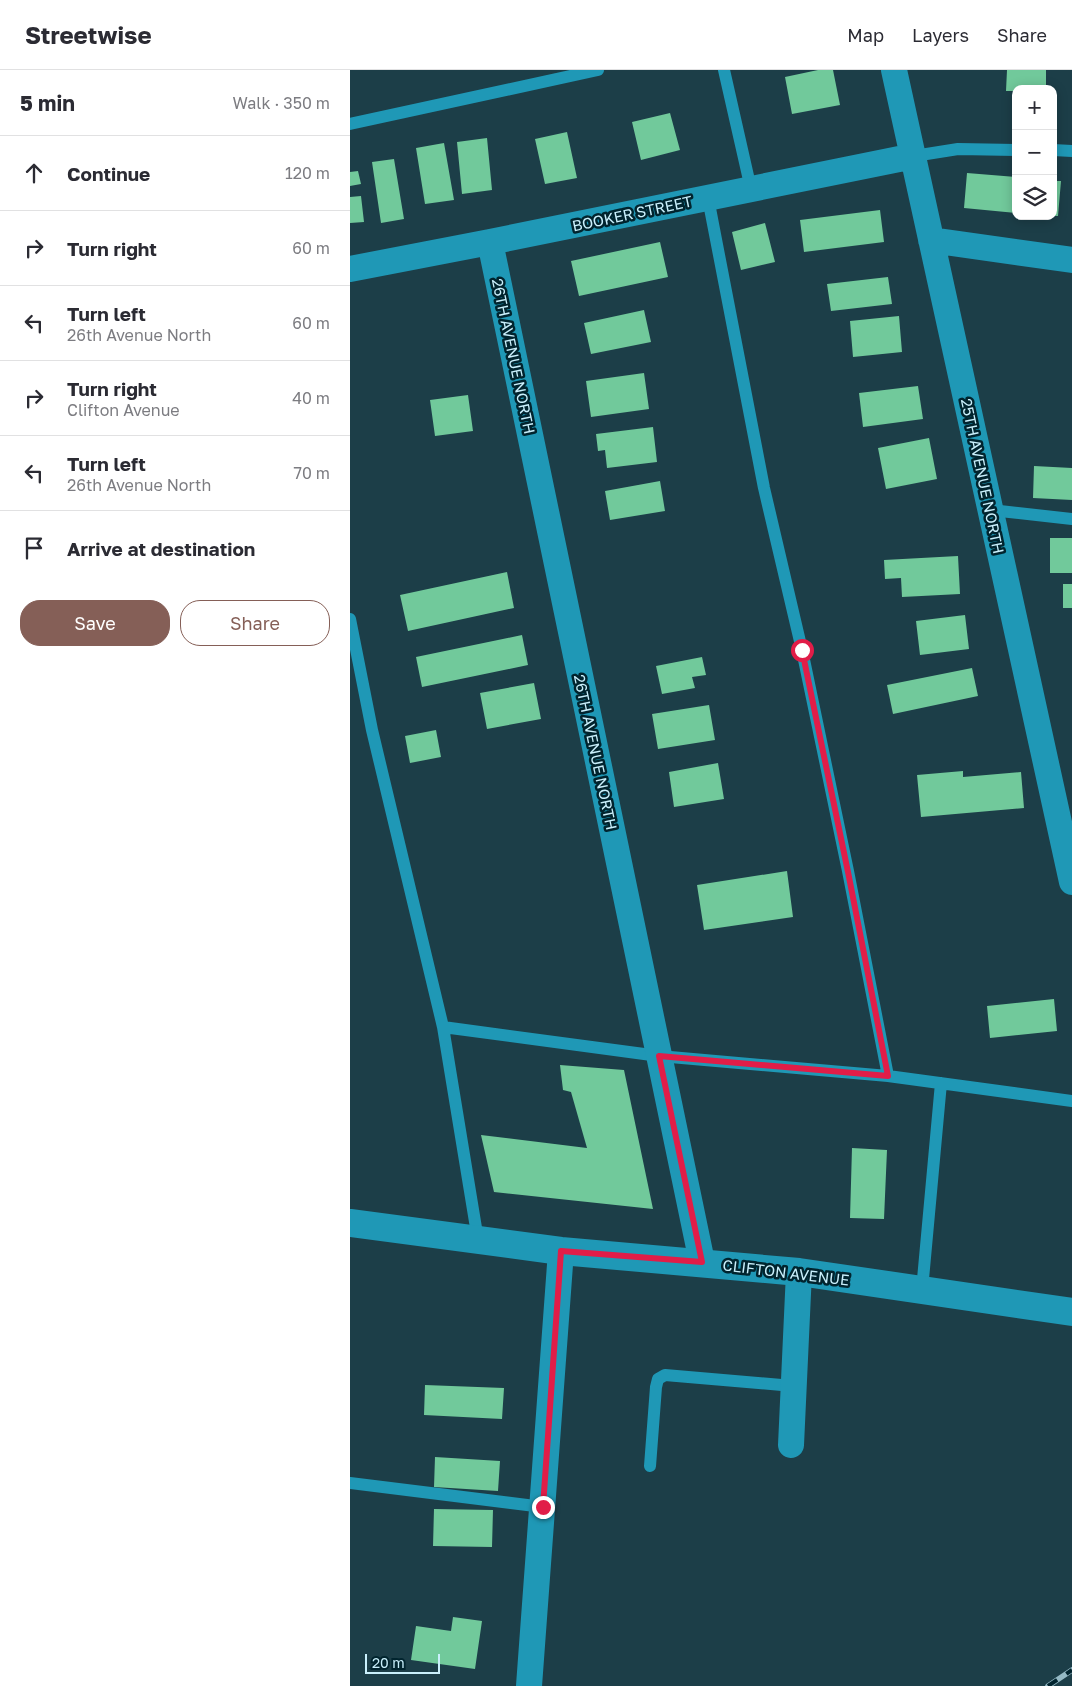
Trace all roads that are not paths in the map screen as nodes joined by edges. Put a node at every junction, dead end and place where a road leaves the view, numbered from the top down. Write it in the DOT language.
graph roads {
  1 [pos="598,70"];
  2 [pos="724,70"];
  3 [pos="894,70"];
  4 [pos="350,124"];
  5 [pos="1012,150"];
  6 [pos="1057,150"];
  7 [pos="1072,150"];
  8 [pos="914,156"];
  9 [pos="751,189"];
  10 [pos="708,198"];
  11 [pos="931,240"];
  12 [pos="490,242"];
  13 [pos="1072,260"];
  14 [pos="350,269"];
  15 [pos="991,510"];
  16 [pos="1072,519"];
  17 [pos="350,619"];
  18 [pos="1062,790"];
  19 [pos="1072,882"];
  20 [pos="443,1027"];
  21 [pos="659,1056"];
  22 [pos="888,1076"];
  23 [pos="941,1083"];
  24 [pos="1072,1101"];
  25 [pos="350,1223"];
  26 [pos="478,1240"];
  27 [pos="561,1251"];
  28 [pos="702,1262"];
  29 [pos="799,1272"];
  30 [pos="922,1290"];
  31 [pos="1072,1312"];
  32 [pos="793,1386"];
  33 [pos="791,1445"];
  34 [pos="650,1466"];
  35 [pos="350,1482"];
  36 [pos="543,1507"];
  37 [pos="530,1686"];
  1 -- 4 [label="lane"];
  2 -- 9 [label="lane"];
  3 -- 8 [label="street, 25TH AVENUE NORTH"];
  5 -- 8 [label="lane"];
  6 -- 7 [label="lane"];
  8 -- 9 [label="street, BOOKER STREET"];
  8 -- 11 [label="street, 25TH AVENUE NORTH"];
  9 -- 10 [label="street, BOOKER STREET"];
  10 -- 12 [label="street, BOOKER STREET"];
  10 -- 22 [label="lane"];
  11 -- 13 [label="street"];
  11 -- 15 [label="street, 25TH AVENUE NORTH"];
  12 -- 14 [label="street, BOOKER STREET"];
  12 -- 21 [label="street, 26TH AVENUE NORTH"];
  15 -- 16 [label="lane"];
  15 -- 18 [label="street, 25TH AVENUE NORTH"];
  17 -- 20 [label="lane"];
  18 -- 19 [label="street, 25TH AVENUE NORTH"];
  20 -- 21 [label="lane"];
  20 -- 26 [label="lane"];
  21 -- 22 [label="lane"];
  21 -- 28 [label="street, 26TH AVENUE NORTH"];
  22 -- 23 [label="lane"];
  23 -- 24 [label="lane"];
  23 -- 30 [label="lane"];
  25 -- 26 [label="street, CLIFTON AVENUE"];
  26 -- 27 [label="street, CLIFTON AVENUE"];
  27 -- 28 [label="street, CLIFTON AVENUE"];
  27 -- 36 [label="street"];
  28 -- 29 [label="street, CLIFTON AVENUE"];
  29 -- 30 [label="street, CLIFTON AVENUE"];
  29 -- 32 [label="street"];
  30 -- 31 [label="street, CLIFTON AVENUE"];
  32 -- 33 [label="street"];
  32 -- 34 [label="lane"];
  35 -- 36 [label="lane"];
  36 -- 37 [label="street"];
}
